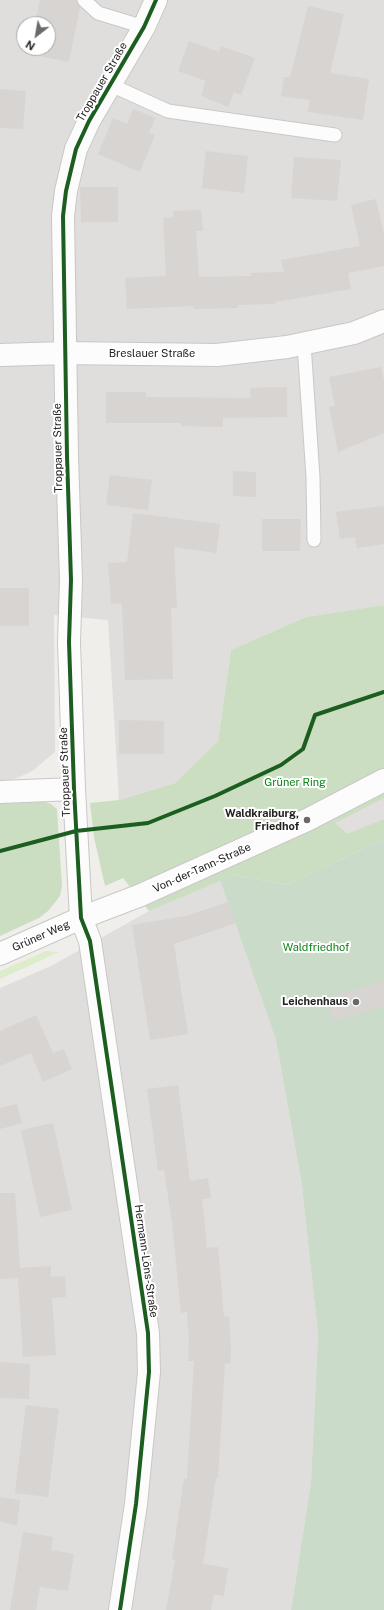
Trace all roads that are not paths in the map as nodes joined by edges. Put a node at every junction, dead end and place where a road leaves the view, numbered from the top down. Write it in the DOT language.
graph roads {
  1 [pos="84,0"];
  2 [pos="156,0"];
  3 [pos="144,27"];
  4 [pos="111,85"];
  5 [pos="335,136"];
  6 [pos="384,321"];
  7 [pos="304,344"];
  8 [pos="65,353"];
  9 [pos="0,355"];
  10 [pos="314,540"];
  11 [pos="384,780"];
  12 [pos="74,789"];
  13 [pos="0,792"];
  14 [pos="81,918"];
  15 [pos="0,954"];
  16 [pos="120,1610"];
  1 -- 3 [label="lane"];
  2 -- 3 [label="street, Troppauer Straße"];
  3 -- 4 [label="street, Troppauer Straße"];
  4 -- 5 [label="lane, Troppauer Straße"];
  4 -- 8 [label="street, Troppauer Straße"];
  6 -- 7 [label="street, Breslauer Straße"];
  7 -- 8 [label="street, Breslauer Straße"];
  7 -- 10 [label="lane"];
  8 -- 9 [label="street, Breslauer Straße"];
  8 -- 12 [label="street, Troppauer Straße"];
  11 -- 14 [label="street, Von-der-Tann-Straße"];
  12 -- 13 [label="street"];
  12 -- 14 [label="street, Troppauer Straße"];
  14 -- 15 [label="street, Grüner Weg"];
  14 -- 16 [label="street, Hermann-Löns-Straße"];
}
